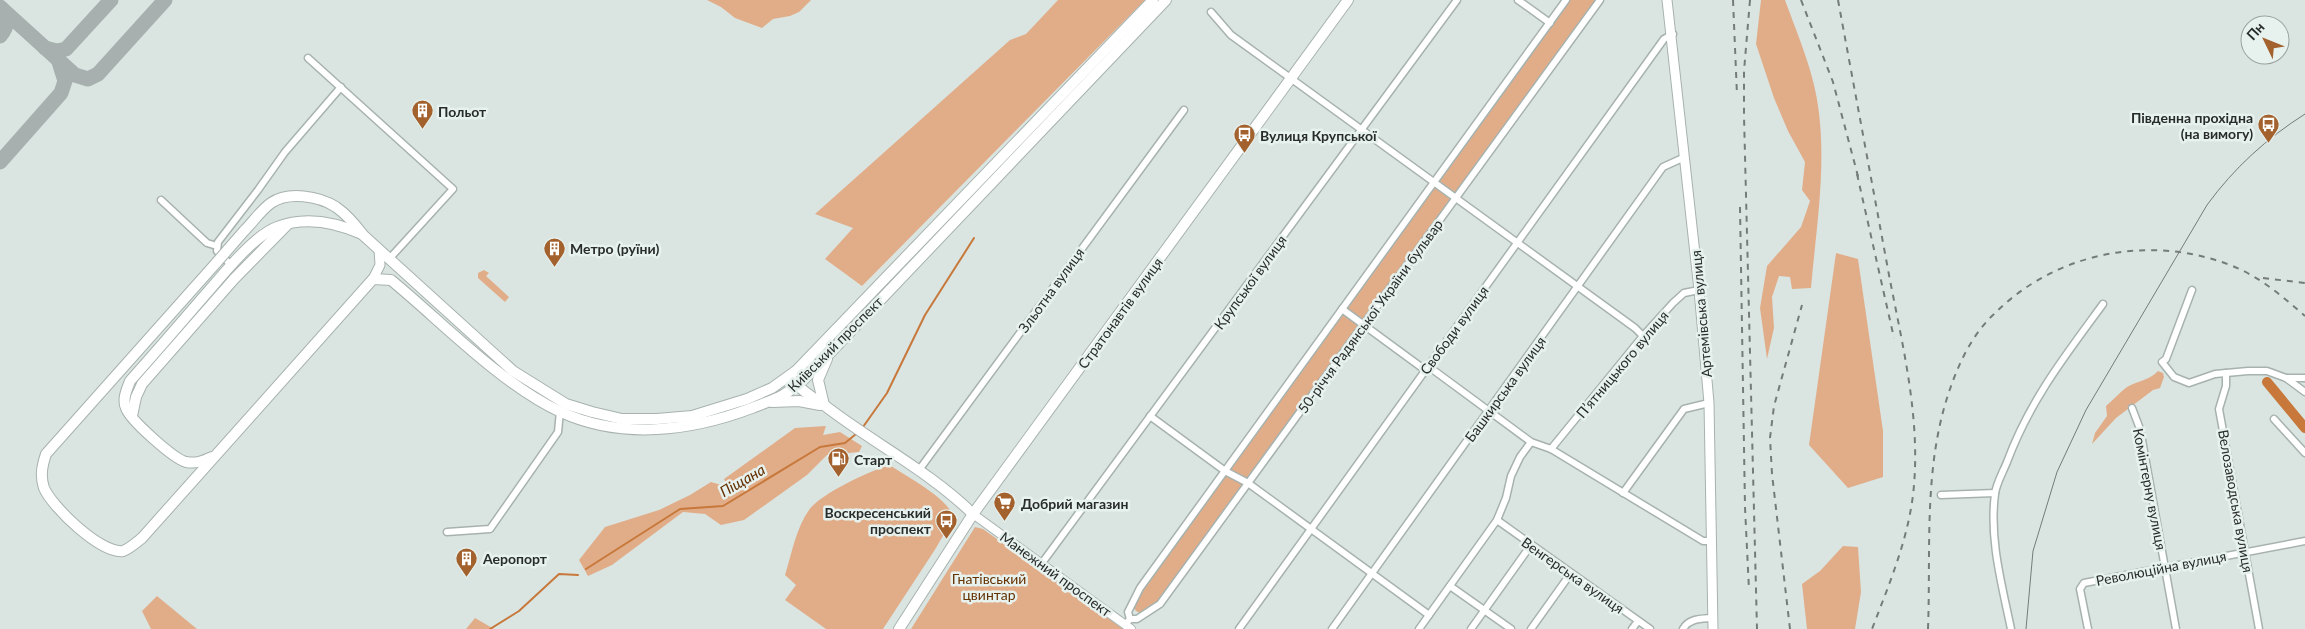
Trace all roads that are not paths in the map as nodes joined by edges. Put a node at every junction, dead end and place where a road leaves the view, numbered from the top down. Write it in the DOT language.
graph roads {
  1 [pos="1153,0"];
  2 [pos="1166,0"];
  3 [pos="1348,0"];
  4 [pos="1457,0"];
  5 [pos="1518,0"];
  6 [pos="1566,0"];
  7 [pos="1600,0"];
  8 [pos="1667,0"];
  9 [pos="1210,12"];
  10 [pos="1550,23"];
  11 [pos="1672,34"];
  12 [pos="308,58"];
  13 [pos="1290,80"];
  14 [pos="341,87"];
  15 [pos="1184,110"];
  16 [pos="1361,130"];
  17 [pos="1685,157"];
  18 [pos="1434,183"];
  19 [pos="1456,199"];
  20 [pos="161,200"];
  21 [pos="288,225"];
  22 [pos="363,235"];
  23 [pos="1518,243"];
  24 [pos="216,246"];
  25 [pos="379,249"];
  26 [pos="390,258"];
  27 [pos="231,265"];
  28 [pos="373,279"];
  29 [pos="1578,287"];
  30 [pos="1699,290"];
  31 [pos="2192,290"];
  32 [pos="2104,304"];
  33 [pos="1342,309"];
  34 [pos="1363,326"];
  35 [pos="1642,336"];
  36 [pos="828,355"];
  37 [pos="1427,368"];
  38 [pos="2226,373"];
  39 [pos="789,376"];
  40 [pos="2286,378"];
  41 [pos="2305,378"];
  42 [pos="797,385"];
  43 [pos="2305,392"];
  44 [pos="766,402"];
  45 [pos="1708,403"];
  46 [pos="824,405"];
  47 [pos="718,408"];
  48 [pos="2132,408"];
  49 [pos="560,411"];
  50 [pos="1488,411"];
  51 [pos="132,416"];
  52 [pos="1150,416"];
  53 [pos="722,419"];
  54 [pos="2274,420"];
  55 [pos="1530,442"];
  56 [pos="1551,449"];
  57 [pos="2305,453"];
  58 [pos="215,455"];
  59 [pos="919,470"];
  60 [pos="1225,471"];
  61 [pos="1248,483"];
  62 [pos="1623,493"];
  63 [pos="1995,493"];
  64 [pos="1941,495"];
  65 [pos="974,514"];
  66 [pos="1497,520"];
  67 [pos="1311,529"];
  68 [pos="447,532"];
  69 [pos="1712,541"];
  70 [pos="2305,541"];
  71 [pos="1531,545"];
  72 [pos="2245,552"];
  73 [pos="1042,563"];
  74 [pos="2165,569"];
  75 [pos="1372,573"];
  76 [pos="1571,573"];
  77 [pos="1450,586"];
  78 [pos="1484,610"];
  79 [pos="1429,615"];
  80 [pos="1712,618"];
  81 [pos="1638,621"];
  82 [pos="1129,624"];
  83 [pos="1684,627"];
  84 [pos="899,629"];
  85 [pos="1238,629"];
  86 [pos="1332,629"];
  87 [pos="1420,629"];
  88 [pos="1471,629"];
  89 [pos="1510,629"];
  90 [pos="1531,629"];
  91 [pos="1632,629"];
  92 [pos="1650,629"];
  93 [pos="1713,629"];
  94 [pos="2011,629"];
  95 [pos="2088,629"];
  96 [pos="2176,629"];
  97 [pos="2259,629"];
  1 -- 39 [label="main road, Київський проспект"];
  2 -- 36 [label="main road, Київський проспект"];
  3 -- 13 [label="main road, Стратонавтів вулиця"];
  4 -- 16 [label="street, Крупської вулиця"];
  5 -- 10 [label="street"];
  6 -- 10 [label="street, 50-річчя Радянської України бульвар"];
  7 -- 19 [label="street, 50-річчя Радянської України бульвар"];
  8 -- 11 [label="main road, Артемівська вулиця"];
  9 -- 13 [label="street"];
  10 -- 18 [label="street, 50-річчя Радянської України бульвар"];
  11 -- 17 [label="main road, Артемівська вулиця"];
  11 -- 23 [label="street, Свободи вулиця"];
  12 -- 14 [label="street"];
  13 -- 16 [label="street"];
  13 -- 65 [label="main road, Стратонавтів вулиця"];
  14 -- 24 [label="street"];
  14 -- 26 [label="street"];
  15 -- 59 [label="street, Зльотна вулиця"];
  16 -- 18 [label="street"];
  16 -- 52 [label="street, Крупської вулиця"];
  17 -- 29 [label="street, Башкирська вулиця"];
  17 -- 30 [label="main road, Артемівська вулиця"];
  18 -- 19 [label="street"];
  18 -- 33 [label="street, 50-річчя Радянської України бульвар"];
  19 -- 23 [label="street"];
  19 -- 34 [label="street, 50-річчя Радянської України бульвар"];
  20 -- 24 [label="street"];
  21 -- 22 [label="main road"];
  21 -- 27 [label="main road"];
  21 -- 51 [label="main road"];
  22 -- 25 [label="main road, Київський проспект"];
  22 -- 58 [label="main road, bridge"];
  23 -- 29 [label="street"];
  23 -- 37 [label="street, Свободи вулиця"];
  24 -- 27 [label="street"];
  25 -- 26 [label="main road, Київський проспект"];
  25 -- 28 [label="main road"];
  26 -- 47 [label="main road, Київський проспект"];
  27 -- 51 [label="main road"];
  28 -- 49 [label="main road, Київський проспект"];
  28 -- 58 [label="main road"];
  29 -- 35 [label="street"];
  29 -- 50 [label="street, Башкирська вулиця"];
  30 -- 35 [label="street, П’ятницького вулиця"];
  30 -- 45 [label="main road, Артемівська вулиця"];
  31 -- 38 [label="street"];
  32 -- 63 [label="street"];
  33 -- 34 [label="street"];
  33 -- 60 [label="street, 50-річчя Радянської України бульвар"];
  34 -- 37 [label="street"];
  34 -- 61 [label="street, 50-річчя Радянської України бульвар"];
  35 -- 56 [label="street, П’ятницького вулиця"];
  36 -- 42 [label="main road, Київський проспект"];
  36 -- 46 [label="main road"];
  37 -- 50 [label="street"];
  37 -- 67 [label="street, Свободи вулиця"];
  38 -- 40 [label="street"];
  38 -- 72 [label="street, Велозаводська вулиця"];
  39 -- 42 [label="main road, Манежний проспект"];
  39 -- 47 [label="main road, Київський проспект"];
  40 -- 41 [label="street"];
  40 -- 43 [label="street"];
  42 -- 44 [label="main road, Київський проспект"];
  42 -- 46 [label="main road, Манежний проспект"];
  44 -- 46 [label="main road"];
  44 -- 53 [label="main road, Київський проспект"];
  45 -- 62 [label="street"];
  45 -- 69 [label="main road, Артемівська вулиця"];
  46 -- 59 [label="main road, Манежний проспект"];
  47 -- 53 [label="main road"];
  48 -- 74 [label="street, Комінтерну вулиця"];
  49 -- 53 [label="main road, Київський проспект"];
  49 -- 68 [label="street"];
  50 -- 55 [label="street"];
  50 -- 75 [label="street, Башкирська вулиця"];
  51 -- 58 [label="main road"];
  52 -- 60 [label="street"];
  52 -- 73 [label="street, Крупської вулиця"];
  54 -- 57 [label="street"];
  55 -- 56 [label="street"];
  55 -- 66 [label="street"];
  56 -- 62 [label="street"];
  59 -- 65 [label="main road, Манежний проспект"];
  60 -- 61 [label="street"];
  60 -- 82 [label="street, 50-річчя Радянської України бульвар"];
  61 -- 67 [label="street"];
  61 -- 82 [label="street, 50-річчя Радянської України бульвар"];
  62 -- 69 [label="street"];
  63 -- 64 [label="street"];
  63 -- 94 [label="street"];
  65 -- 73 [label="street, Манежний проспект"];
  65 -- 84 [label="main road, Стратонавтів вулиця"];
  66 -- 71 [label="street, Венгерська вулиця"];
  66 -- 77 [label="street"];
  67 -- 75 [label="street"];
  67 -- 85 [label="street, Свободи вулиця"];
  69 -- 80 [label="main road, Артемівська вулиця"];
  70 -- 72 [label="street, Революційна вулиця"];
  71 -- 76 [label="street, Венгерська вулиця"];
  71 -- 78 [label="street"];
  72 -- 74 [label="street, Революційна вулиця"];
  72 -- 97 [label="street, Велозаводська вулиця"];
  73 -- 82 [label="street, Манежний проспект"];
  74 -- 95 [label="street, Революційна вулиця"];
  74 -- 96 [label="street, Комінтерну вулиця"];
  75 -- 79 [label="street"];
  75 -- 86 [label="street, Башкирська вулиця"];
  76 -- 81 [label="street, Венгерська вулиця"];
  76 -- 90 [label="street"];
  77 -- 78 [label="street"];
  77 -- 79 [label="street"];
  78 -- 88 [label="street"];
  78 -- 89 [label="street"];
  79 -- 87 [label="street"];
  80 -- 83 [label="street"];
  80 -- 93 [label="main road, Артемівська вулиця"];
  81 -- 91 [label="street"];
  81 -- 92 [label="street, Венгерська вулиця"];
}
